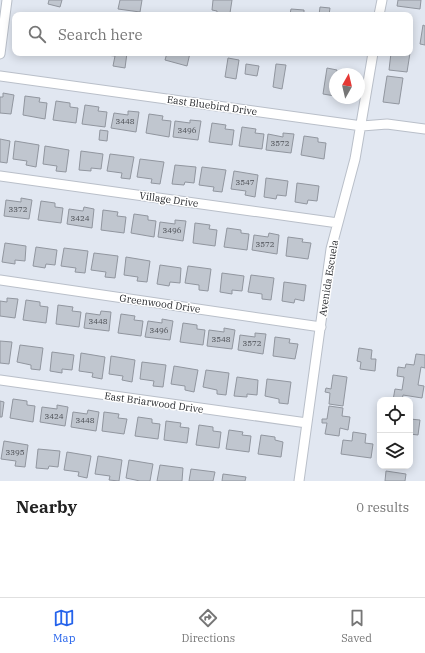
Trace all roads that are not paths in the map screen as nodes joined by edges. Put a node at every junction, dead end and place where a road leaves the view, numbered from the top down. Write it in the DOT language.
graph roads {
  1 [pos="7,0"];
  2 [pos="382,0"];
  3 [pos="380,12"];
  4 [pos="0,54"];
  5 [pos="373,56"];
  6 [pos="0,76"];
  7 [pos="362,126"];
  8 [pos="425,129"];
  9 [pos="0,176"];
  10 [pos="338,223"];
  11 [pos="0,280"];
  12 [pos="321,327"];
  13 [pos="0,380"];
  14 [pos="307,423"];
  15 [pos="299,481"];
  1 -- 4 [label="street"];
  2 -- 3 [label="street"];
  5 -- 7 [label="street, Avenida Escuela"];
  6 -- 7 [label="street, East Bluebird Drive"];
  7 -- 8 [label="street, East Bluebird Drive"];
  7 -- 10 [label="street, Avenida Escuela"];
  9 -- 10 [label="street, Village Drive"];
  10 -- 12 [label="street, Avenida Escuela"];
  11 -- 12 [label="street, Greenwood Drive"];
  12 -- 14 [label="street, Avenida Escuela"];
  13 -- 14 [label="street, East Briarwood Drive"];
  14 -- 15 [label="street, Avenida Escuela"];
}
